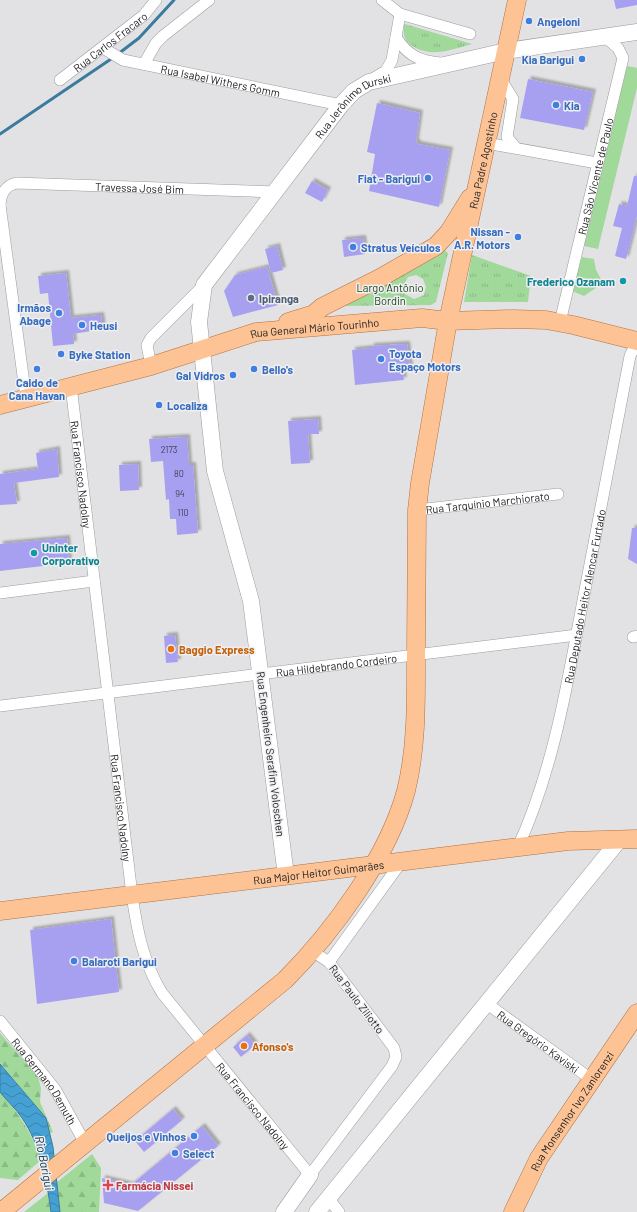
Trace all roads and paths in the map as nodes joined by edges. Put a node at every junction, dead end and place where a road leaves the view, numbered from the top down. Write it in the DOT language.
graph roads {
  1 [pos="156,0"];
  2 [pos="209,0"];
  3 [pos="382,0"];
  4 [pos="517,0"];
  5 [pos="400,14"];
  6 [pos="637,32"];
  7 [pos="470,34"];
  8 [pos="604,36"];
  9 [pos="396,37"];
  10 [pos="107,50"];
  11 [pos="506,51"];
  12 [pos="144,64"];
  13 [pos="450,64"];
  14 [pos="500,78"];
  15 [pos="60,80"];
  16 [pos="369,82"];
  17 [pos="341,105"];
  18 [pos="486,143"];
  19 [pos="515,147"];
  20 [pos="597,163"];
  21 [pos="477,188"];
  22 [pos="277,192"];
  23 [pos="0,205"];
  24 [pos="204,285"];
  25 [pos="314,314"];
  26 [pos="422,318"];
  27 [pos="448,321"];
  28 [pos="560,322"];
  29 [pos="256,332"];
  30 [pos="637,342"];
  31 [pos="202,349"];
  32 [pos="151,366"];
  33 [pos="71,386"];
  34 [pos="10,404"];
  35 [pos="558,494"];
  36 [pos="417,510"];
  37 [pos="94,581"];
  38 [pos="0,593"];
  39 [pos="577,636"];
  40 [pos="416,655"];
  41 [pos="261,674"];
  42 [pos="108,693"];
  43 [pos="0,706"];
  44 [pos="628,839"];
  45 [pos="523,846"];
  46 [pos="402,862"];
  47 [pos="372,865"];
  48 [pos="286,876"];
  49 [pos="132,895"];
  50 [pos="0,911"];
  51 [pos="312,952"];
  52 [pos="329,962"];
  53 [pos="486,1003"];
  54 [pos="637,1013"];
  55 [pos="0,1021"];
  56 [pos="205,1046"];
  57 [pos="591,1079"];
  58 [pos="79,1148"];
  59 [pos="310,1175"];
  60 [pos="328,1198"];
  61 [pos="1,1212"];
  62 [pos="284,1212"];
  63 [pos="317,1212"];
  64 [pos="339,1212"];
  65 [pos="513,1212"];
  1 -- 10 [label="street, Rua Carlos Fracaro"];
  2 -- 12 [label="street"];
  3 -- 5 [label="street"];
  4 -- 11 [label="main road, Rua Padre Agostinho"];
  5 -- 7 [label="street"];
  5 -- 9 [label="street"];
  6 -- 8 [label="street, Rua Jerônimo Durski"];
  8 -- 11 [label="street, Rua Jerônimo Durski"];
  8 -- 20 [label="street, Rua São Vicente de Paulo"];
  9 -- 13 [label="street"];
  9 -- 16 [label="street"];
  10 -- 12 [label="street, Rua Isabel Withers Gomm"];
  10 -- 15 [label="street, Rua Carlos Fracaro"];
  11 -- 13 [label="street, Rua Jerônimo Durski"];
  11 -- 14 [label="main road, Rua Padre Agostinho"];
  12 -- 17 [label="street, Rua Isabel Withers Gomm"];
  13 -- 16 [label="street, Rua Jerônimo Durski"];
  14 -- 18 [label="main road, Rua Padre Agostinho"];
  14 -- 19 [label="street"];
  16 -- 17 [label="street, Rua Jerônimo Durski"];
  17 -- 22 [label="street, Rua Jerônimo Durski"];
  18 -- 19 [label="street"];
  18 -- 21 [label="main road, Rua Padre Agostinho"];
  19 -- 20 [label="street"];
  20 -- 28 [label="street, Rua São Vicente de Paulo"];
  21 -- 25 [label="main road"];
  21 -- 27 [label="main road, Rua Padre Agostinho"];
  22 -- 23 [label="street, Travessa José Bim"];
  22 -- 24 [label="street, Rua Jerônimo Durski"];
  23 -- 34 [label="street"];
  24 -- 31 [label="street, Rua Jerônimo Durski"];
  24 -- 32 [label="street"];
  25 -- 26 [label="main road"];
  25 -- 29 [label="main road"];
  26 -- 27 [label="main road, Rua General Mário Tourinho"];
  26 -- 29 [label="main road, Rua General Mário Tourinho"];
  27 -- 28 [label="main road, Rua General Mário Tourinho"];
  27 -- 36 [label="main road, Rua Padre Agostinho"];
  28 -- 30 [label="main road, Rua General Mário Tourinho"];
  29 -- 31 [label="main road, Rua General Mário Tourinho"];
  30 -- 39 [label="street, Rua Deputado Heitor Alencar Furtado"];
  31 -- 32 [label="main road, Rua General Mário Tourinho"];
  31 -- 41 [label="street, Rua Engenheiro Serafim Voloschen"];
  32 -- 33 [label="main road, Rua General Mário Tourinho"];
  33 -- 34 [label="main road, Rua General Mário Tourinho"];
  33 -- 37 [label="street, Rua Francisco Nadolny"];
  35 -- 36 [label="street, Rua Tarquínio Marchiorato"];
  36 -- 40 [label="main road, Rua Padre Agostinho"];
  37 -- 38 [label="street"];
  37 -- 42 [label="street, Rua Francisco Nadolny"];
  39 -- 40 [label="street, Rua Hildebrando Cordeiro"];
  39 -- 45 [label="street, Rua Deputado Heitor Alencar Furtado"];
  40 -- 41 [label="street, Rua Hildebrando Cordeiro"];
  40 -- 47 [label="main road, Rua Padre Agostinho"];
  41 -- 42 [label="street, Rua Hildebrando Cordeiro"];
  41 -- 48 [label="street, Rua Engenheiro Serafim Voloschen"];
  42 -- 43 [label="street, Rua Hildebrando Cordeiro"];
  42 -- 49 [label="street, Rua Francisco Nadolny"];
  44 -- 45 [label="main road, Rua Major Heitor Guimarães"];
  44 -- 53 [label="street"];
  45 -- 46 [label="main road, Rua Major Heitor Guimarães"];
  46 -- 47 [label="main road, Rua Major Heitor Guimarães"];
  46 -- 52 [label="street"];
  47 -- 48 [label="main road, Rua Major Heitor Guimarães"];
  47 -- 51 [label="main road, Rua Padre Agostinho"];
  48 -- 49 [label="main road, Rua Major Heitor Guimarães"];
  49 -- 50 [label="main road, Rua Major Heitor Guimarães"];
  49 -- 56 [label="street, Rua Francisco Nadolny"];
  51 -- 52 [label="street, Rua Paulo Ziliotto"];
  51 -- 56 [label="main road, Rua Padre Agostinho"];
  52 -- 59 [label="street, Rua Paulo Ziliotto"];
  53 -- 57 [label="street, Rua Gregório Kaviski"];
  53 -- 60 [label="street"];
  54 -- 57 [label="main road, Rua Monsenhor Ivo Zanlorenzi"];
  55 -- 58 [label="street, Rua Germano Demuth"];
  56 -- 58 [label="main road, Rua Padre Agostinho"];
  56 -- 59 [label="street, Rua Francisco Nadolny"];
  57 -- 65 [label="main road, Rua Monsenhor Ivo Zanlorenzi"];
  58 -- 61 [label="main road, Rua Padre Agostinho"];
  59 -- 62 [label="street"];
  60 -- 63 [label="street"];
  60 -- 64 [label="street"];
}
